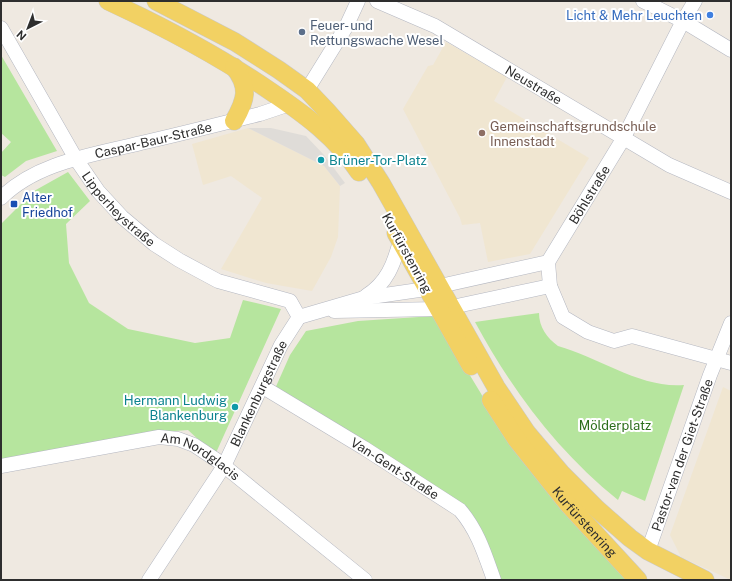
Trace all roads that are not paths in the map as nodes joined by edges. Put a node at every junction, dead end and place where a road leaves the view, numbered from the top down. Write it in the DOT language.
graph roads {
  1 [pos="108,1"];
  2 [pos="156,1"];
  3 [pos="358,1"];
  4 [pos="377,1"];
  5 [pos="642,1"];
  6 [pos="695,1"];
  7 [pos="683,20"];
  8 [pos="1,28"];
  9 [pos="731,50"];
  10 [pos="232,65"];
  11 [pos="307,90"];
  12 [pos="290,104"];
  13 [pos="234,121"];
  14 [pos="623,139"];
  15 [pos="76,159"];
  16 [pos="731,192"];
  17 [pos="1,198"];
  18 [pos="400,241"];
  19 [pos="548,262"];
  20 [pos="550,286"];
  21 [pos="433,288"];
  22 [pos="364,298"];
  23 [pos="445,308"];
  24 [pos="318,310"];
  25 [pos="299,317"];
  26 [pos="731,322"];
  27 [pos="717,359"];
  28 [pos="731,363"];
  29 [pos="262,387"];
  30 [pos="1,466"];
  31 [pos="228,469"];
  32 [pos="648,551"];
  33 [pos="362,579"];
  34 [pos="149,580"];
  35 [pos="494,580"];
  36 [pos="637,580"];
  37 [pos="705,580"];
  1 -- 10 [label="main road, Kurfürstenring"];
  2 -- 11 [label="main road, Kurfürstenring"];
  3 -- 11 [label="street"];
  4 -- 14 [label="street, Neustraße"];
  5 -- 7 [label="street"];
  6 -- 7 [label="street, Böhlstraße"];
  7 -- 9 [label="street"];
  7 -- 14 [label="street, Böhlstraße"];
  8 -- 15 [label="street, Lipperheystraße"];
  10 -- 12 [label="main road, Kurfürstenring"];
  10 -- 13 [label="main road"];
  11 -- 12 [label="main road"];
  11 -- 21 [label="main road, Kurfürstenring"];
  12 -- 13 [label="street, Caspar-Baur-Straße"];
  12 -- 18 [label="main road, Kurfürstenring"];
  13 -- 15 [label="street, Caspar-Baur-Straße"];
  14 -- 16 [label="street, Neustraße"];
  14 -- 19 [label="street, Böhlstraße"];
  15 -- 17 [label="street, Caspar-Baur-Straße"];
  15 -- 25 [label="street, Lipperheystraße"];
  18 -- 21 [label="main road, Kurfürstenring"];
  18 -- 22 [label="street"];
  19 -- 20 [label="street"];
  19 -- 21 [label="street"];
  20 -- 23 [label="street"];
  20 -- 27 [label="street"];
  21 -- 22 [label="street"];
  21 -- 23 [label="main road, Kurfürstenring"];
  22 -- 24 [label="street"];
  23 -- 24 [label="street"];
  23 -- 32 [label="main road, Kurfürstenring"];
  23 -- 36 [label="main road, Kurfürstenring"];
  24 -- 25 [label="street"];
  25 -- 29 [label="street, Blankenburgstraße"];
  26 -- 27 [label="street, Pastor-van der Giet-Straße"];
  27 -- 28 [label="street"];
  27 -- 32 [label="street, Pastor-van der Giet-Straße"];
  29 -- 31 [label="street, Blankenburgstraße"];
  29 -- 35 [label="street, Van-Gent-Straße"];
  30 -- 31 [label="street, Am Nordglacis"];
  31 -- 33 [label="street, Am Nordglacis"];
  31 -- 34 [label="street, Blankenburgstraße"];
  32 -- 36 [label="main road"];
  32 -- 37 [label="main road, Kurfürstenring"];
}
